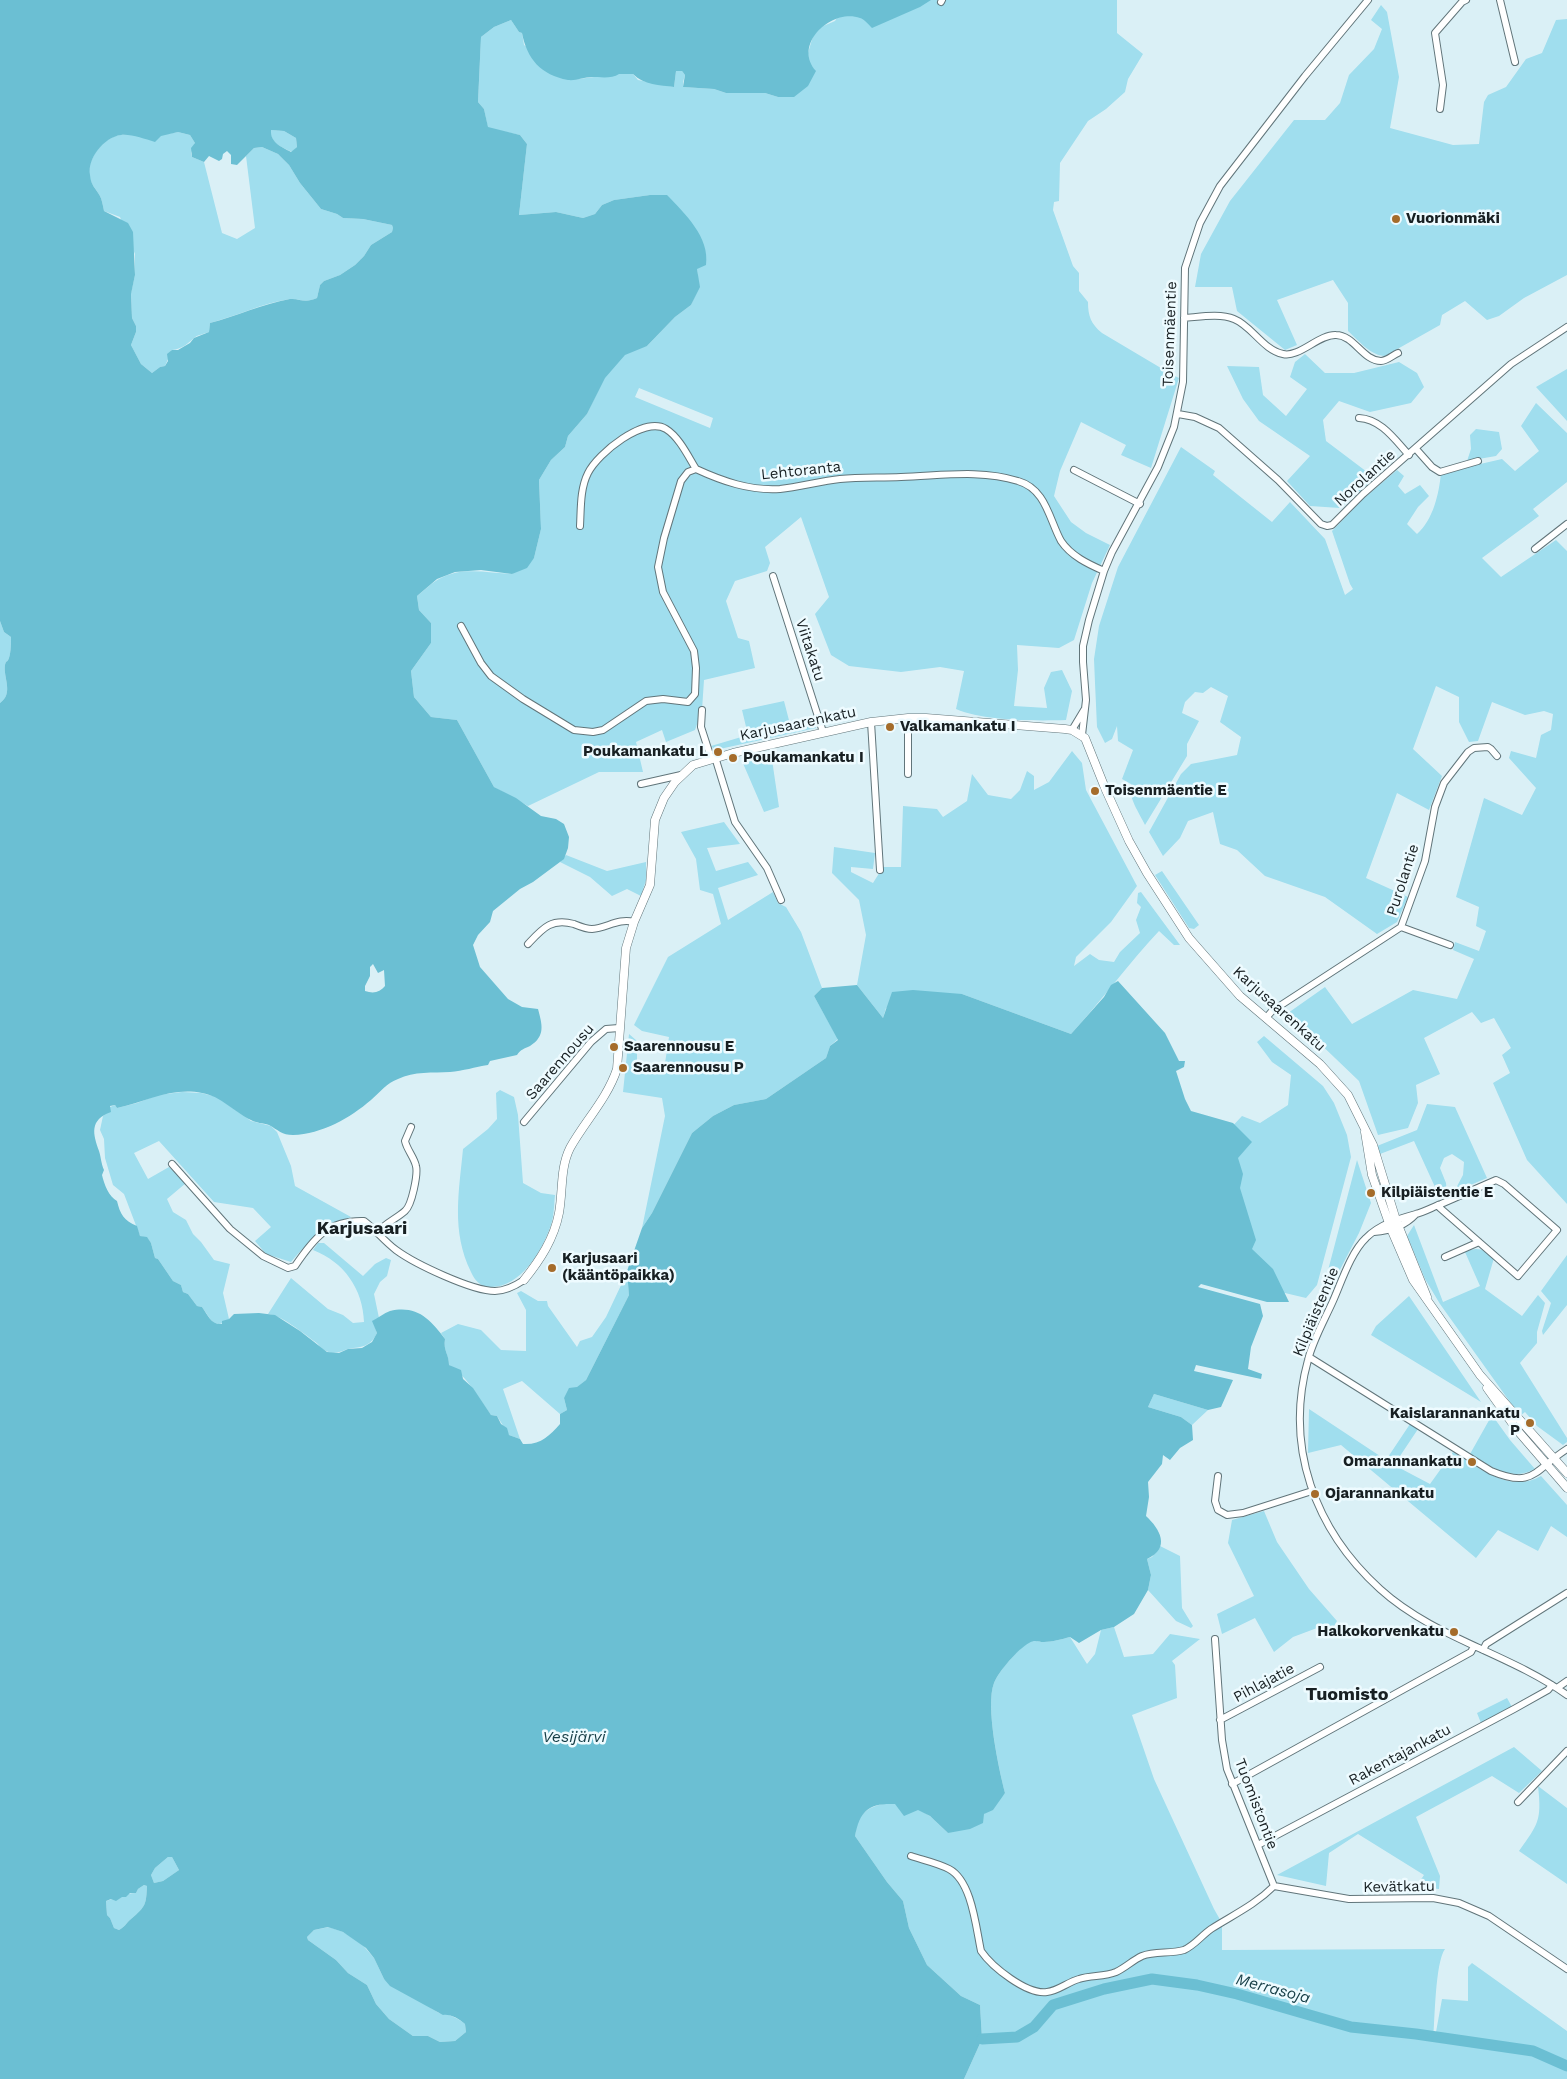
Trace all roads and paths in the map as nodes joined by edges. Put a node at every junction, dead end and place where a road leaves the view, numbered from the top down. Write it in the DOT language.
graph roads {
  1 [pos="1368,0"];
  2 [pos="1466,0"];
  3 [pos="1500,0"];
  4 [pos="1515,62"];
  5 [pos="1440,109"];
  6 [pos="1184,318"];
  7 [pos="1567,327"];
  8 [pos="1398,353"];
  9 [pos="1178,414"];
  10 [pos="1359,418"];
  11 [pos="1416,449"];
  12 [pos="1409,454"];
  13 [pos="1478,461"];
  14 [pos="696,469"];
  15 [pos="1074,470"];
  16 [pos="1140,504"];
  17 [pos="1567,524"];
  18 [pos="580,526"];
  19 [pos="1535,549"];
  20 [pos="1104,571"];
  21 [pos="773,576"];
  22 [pos="461,626"];
  23 [pos="1085,708"];
  24 [pos="702,710"];
  25 [pos="908,718"];
  26 [pos="871,722"];
  27 [pos="1072,730"];
  28 [pos="824,732"];
  29 [pos="1082,735"];
  30 [pos="1497,756"];
  31 [pos="713,758"];
  32 [pos="908,774"];
  33 [pos="681,775"];
  34 [pos="641,784"];
  35 [pos="880,870"];
  36 [pos="781,900"];
  37 [pos="634,922"];
  38 [pos="1401,927"];
  39 [pos="528,944"];
  40 [pos="1450,945"];
  41 [pos="1266,1018"];
  42 [pos="620,1028"];
  43 [pos="524,1122"];
  44 [pos="411,1127"];
  45 [pos="172,1164"];
  46 [pos="1438,1205"];
  47 [pos="1394,1224"];
  48 [pos="378,1233"];
  49 [pos="1479,1242"];
  50 [pos="1445,1258"];
  51 [pos="524,1280"];
  52 [pos="1309,1357"];
  53 [pos="1480,1375"];
  54 [pos="1567,1449"];
  55 [pos="1554,1457"];
  56 [pos="1546,1465"];
  57 [pos="1567,1473"];
  58 [pos="1218,1476"];
  59 [pos="1567,1488"];
  60 [pos="1312,1491"];
  61 [pos="1567,1593"];
  62 [pos="1215,1639"];
  63 [pos="1474,1646"];
  64 [pos="1483,1650"];
  65 [pos="1320,1667"];
  66 [pos="1567,1681"];
  67 [pos="1554,1686"];
  68 [pos="1567,1695"];
  69 [pos="1220,1720"];
  70 [pos="1567,1751"];
  71 [pos="1564,1760"];
  72 [pos="1232,1784"];
  73 [pos="1518,1802"];
  74 [pos="1258,1845"];
  75 [pos="912,1856"];
  76 [pos="1274,1886"];
  77 [pos="1567,1969"];
  1 -- 6 [label="street, Toisenmäentie"];
  2 -- 5 [label="street"];
  3 -- 4 [label="street"];
  6 -- 8 [label="street"];
  6 -- 9 [label="street, Toisenmäentie"];
  7 -- 11 [label="street, Norolantie"];
  9 -- 12 [label="street, Norolantie"];
  9 -- 16 [label="street, Toisenmäentie"];
  10 -- 12 [label="street"];
  11 -- 12 [label="street, Norolantie"];
  11 -- 13 [label="street"];
  14 -- 18 [label="street"];
  14 -- 20 [label="street, Lehtoranta"];
  14 -- 22 [label="street"];
  15 -- 16 [label="street"];
  16 -- 20 [label="street, Toisenmäentie"];
  17 -- 19 [label="street"];
  20 -- 23 [label="street, Toisenmäentie"];
  21 -- 28 [label="street, Viitakatu"];
  23 -- 27 [label="street"];
  23 -- 29 [label="street, Toisenmäentie"];
  24 -- 31 [label="street"];
  25 -- 26 [label="street, Karjusaarenkatu"];
  25 -- 27 [label="street, Karjusaarenkatu"];
  25 -- 32 [label="street"];
  26 -- 28 [label="street, Karjusaarenkatu"];
  26 -- 35 [label="street"];
  27 -- 29 [label="street, Karjusaarenkatu"];
  28 -- 31 [label="street, Karjusaarenkatu"];
  29 -- 41 [label="street, Karjusaarenkatu"];
  30 -- 38 [label="street, Purolantie"];
  31 -- 33 [label="street, Karjusaarenkatu"];
  31 -- 36 [label="street"];
  33 -- 34 [label="street"];
  33 -- 37 [label="street, Karjusaarenkatu"];
  37 -- 39 [label="street"];
  37 -- 42 [label="street, Karjusaarenkatu"];
  38 -- 40 [label="street"];
  38 -- 41 [label="street, Purolantie"];
  41 -- 47 [label="street, Karjusaarenkatu"];
  42 -- 43 [label="street, Saarennousu"];
  42 -- 51 [label="street, Karjusaarenkatu"];
  44 -- 48 [label="street"];
  45 -- 48 [label="street, Karjusaarenkatu"];
  46 -- 47 [label="street, Kilpiäistentie"];
  46 -- 49 [label="street"];
  46 -- 49 [label="street, Kilpiäistentie"];
  47 -- 52 [label="street, Kilpiäistentie"];
  47 -- 53 [label="street, Karjusaarenkatu"];
  48 -- 51 [label="street, Karjusaarenkatu"];
  49 -- 50 [label="street"];
  52 -- 56 [label="street"];
  52 -- 60 [label="street, Kilpiäistentie"];
  53 -- 55 [label="street, Karjusaarenkatu"];
  53 -- 56 [label="street, Karjusaarenkatu"];
  54 -- 55 [label="street"];
  55 -- 56 [label="street"];
  55 -- 57 [label="street, Karjusaarenkatu"];
  56 -- 59 [label="street, Karjusaarenkatu"];
  58 -- 60 [label="street"];
  60 -- 63 [label="street, Kilpiäistentie"];
  61 -- 64 [label="street"];
  62 -- 69 [label="street, Tuomistontie"];
  63 -- 64 [label="street, Kilpiäistentie"];
  63 -- 72 [label="street"];
  64 -- 67 [label="street, Kilpiäistentie"];
  65 -- 69 [label="street, Pihlajatie"];
  66 -- 67 [label="street, Rakentajankatu"];
  67 -- 68 [label="street, Kilpiäistentie"];
  67 -- 74 [label="street, Rakentajankatu"];
  69 -- 72 [label="street, Tuomistontie"];
  70 -- 71 [label="street"];
  71 -- 73 [label="street"];
  72 -- 74 [label="street, Tuomistontie"];
  74 -- 76 [label="street, Tuomistontie"];
  75 -- 76 [label="street"];
  76 -- 77 [label="street, Kevätkatu"];
}
